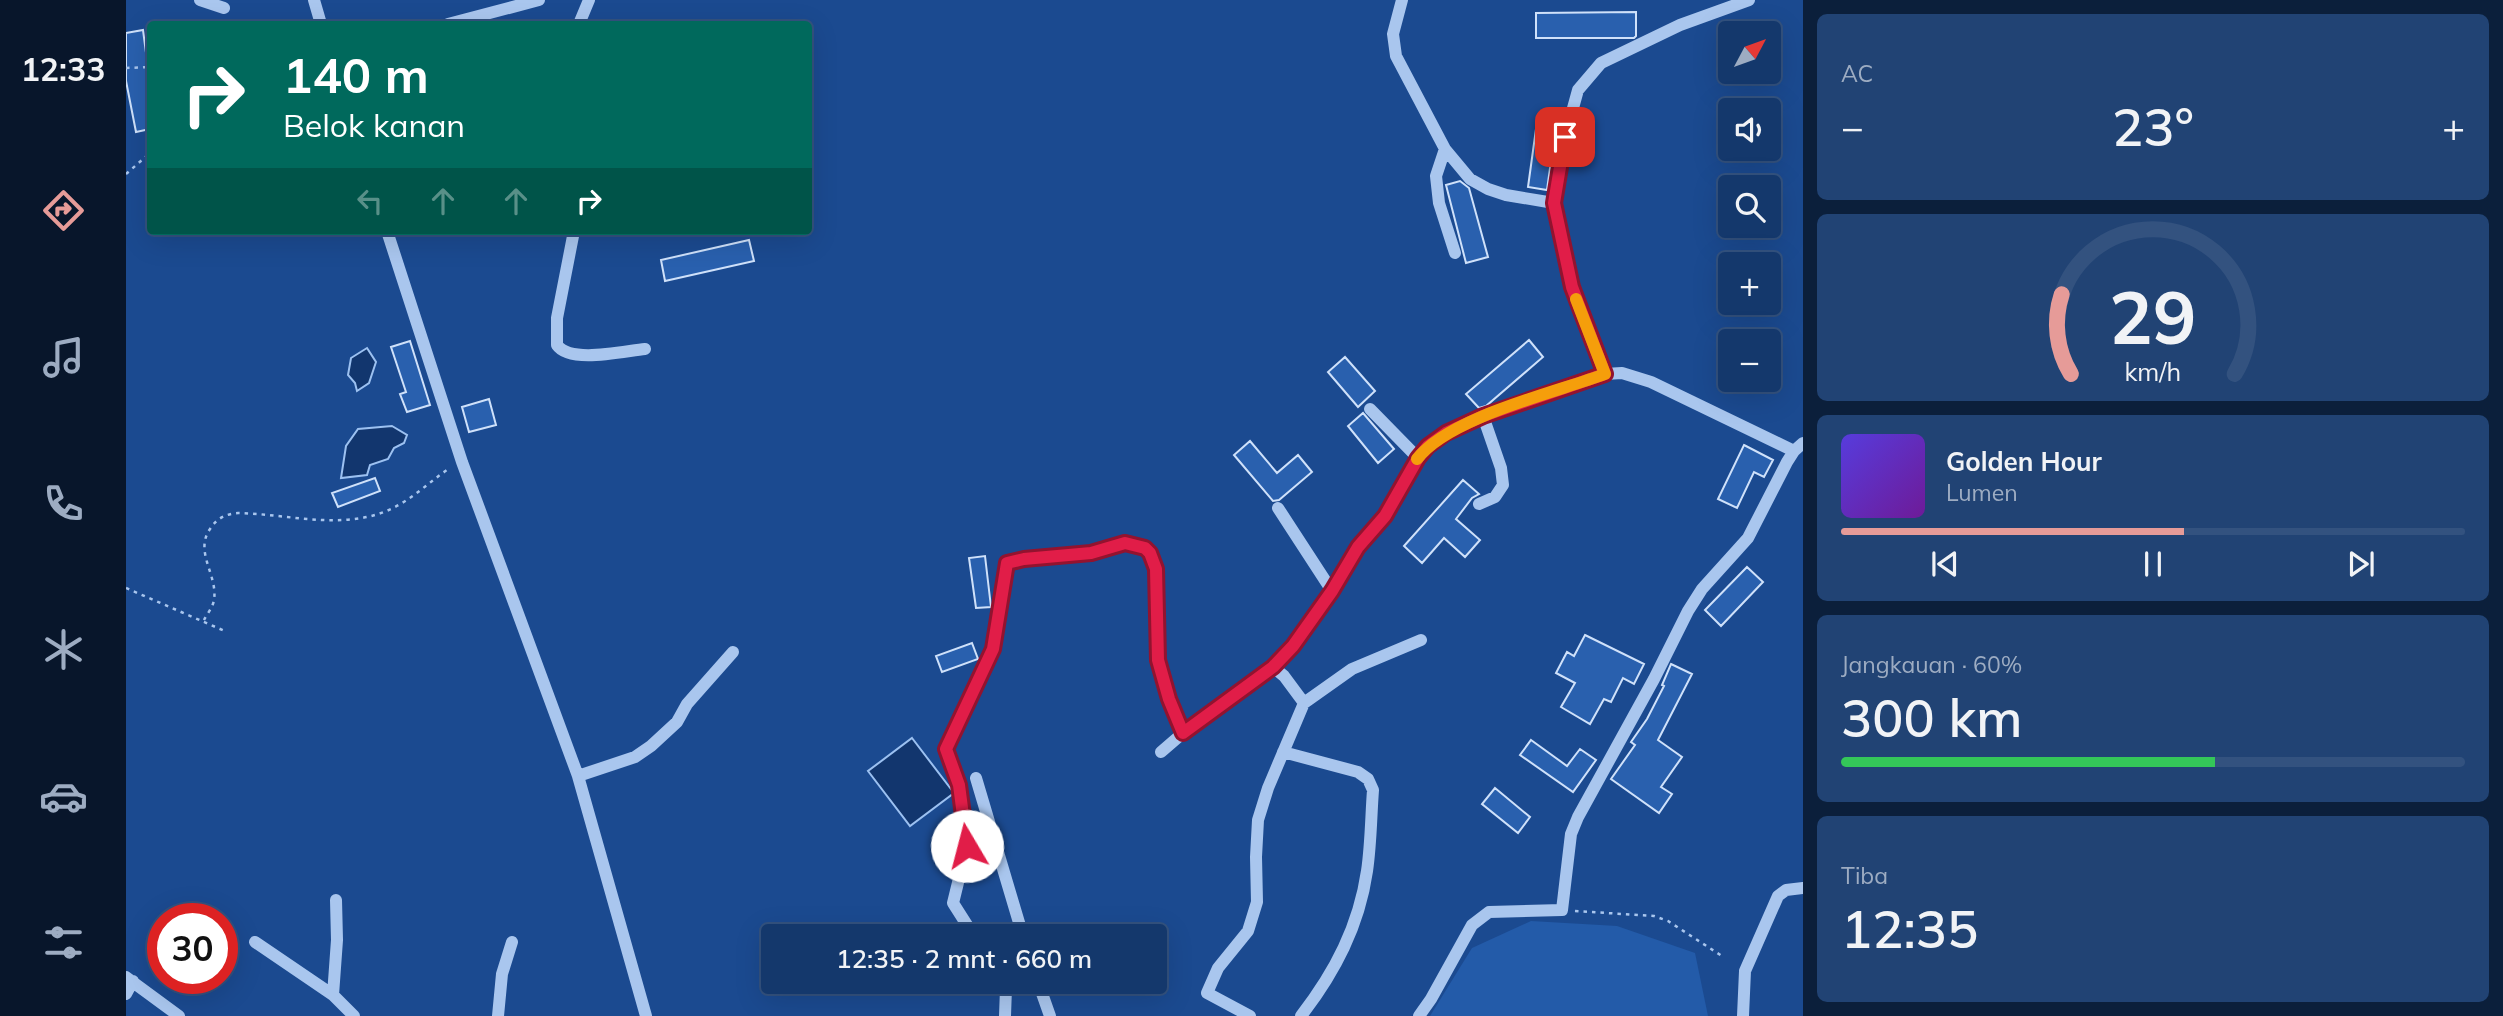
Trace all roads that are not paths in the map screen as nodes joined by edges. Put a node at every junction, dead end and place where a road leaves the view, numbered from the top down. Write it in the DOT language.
graph roads {
  1 [pos="201,0"];
  2 [pos="314,0"];
  3 [pos="539,0"];
  4 [pos="589,0"];
  5 [pos="1402,0"];
  6 [pos="1749,0"];
  7 [pos="224,8"];
  8 [pos="320,21"];
  9 [pos="459,21"];
  10 [pos="580,21"];
  11 [pos="1445,149"];
  12 [pos="1554,203"];
  13 [pos="388,235"];
  14 [pos="573,235"];
  15 [pos="1455,253"];
  16 [pos="645,349"];
  17 [pos="1605,374"];
  18 [pos="1370,409"];
  19 [pos="1483,416"];
  20 [pos="1798,447"];
  21 [pos="1418,458"];
  22 [pos="1479,504"];
  23 [pos="1278,508"];
  24 [pos="1332,591"];
  25 [pos="1420,640"];
  26 [pos="733,652"];
  27 [pos="1273,667"];
  28 [pos="1304,703"];
  29 [pos="1183,733"];
  30 [pos="1161,752"];
  31 [pos="1283,752"];
  32 [pos="578,776"];
  33 [pos="976,778"];
  34 [pos="1803,888"];
  35 [pos="336,900"];
  36 [pos="966,924"];
  37 [pos="1019,924"];
  38 [pos="255,942"];
  39 [pos="512,942"];
  40 [pos="126,967"];
  41 [pos="129,979"];
  42 [pos="126,994"];
  43 [pos="1006,994"];
  44 [pos="1042,994"];
  45 [pos="332,995"];
  46 [pos="179,1016"];
  47 [pos="354,1016"];
  48 [pos="498,1016"];
  49 [pos="646,1016"];
  50 [pos="1005,1016"];
  51 [pos="1050,1016"];
  52 [pos="1250,1016"];
  53 [pos="1301,1016"];
  54 [pos="1419,1016"];
  55 [pos="1744,1016"];
  1 -- 7 [label="street"];
  2 -- 8 [label="street"];
  3 -- 9 [label="street"];
  4 -- 10 [label="street"];
  5 -- 11 [label="street"];
  6 -- 12 [label="street"];
  11 -- 12 [label="street"];
  11 -- 15 [label="street"];
  12 -- 17 [label="street"];
  13 -- 32 [label="street"];
  14 -- 16 [label="street"];
  17 -- 19 [label="street"];
  17 -- 20 [label="street"];
  18 -- 21 [label="street"];
  19 -- 21 [label="street"];
  19 -- 22 [label="street"];
  20 -- 54 [label="street"];
  21 -- 24 [label="street"];
  23 -- 24 [label="street"];
  24 -- 27 [label="street"];
  25 -- 28 [label="street"];
  26 -- 32 [label="street"];
  27 -- 28 [label="street"];
  27 -- 29 [label="street"];
  28 -- 31 [label="street"];
  29 -- 30 [label="street"];
  29 -- 36 [label="street"];
  31 -- 52 [label="street"];
  31 -- 53 [label="street"];
  32 -- 49 [label="street"];
  33 -- 37 [label="street"];
  34 -- 55 [label="street"];
  35 -- 45 [label="street"];
  38 -- 45 [label="street"];
  39 -- 48 [label="street"];
  40 -- 41 [label="street"];
  41 -- 42 [label="street"];
  41 -- 46 [label="street"];
  43 -- 50 [label="street"];
  44 -- 51 [label="street"];
  45 -- 47 [label="street"];
}
